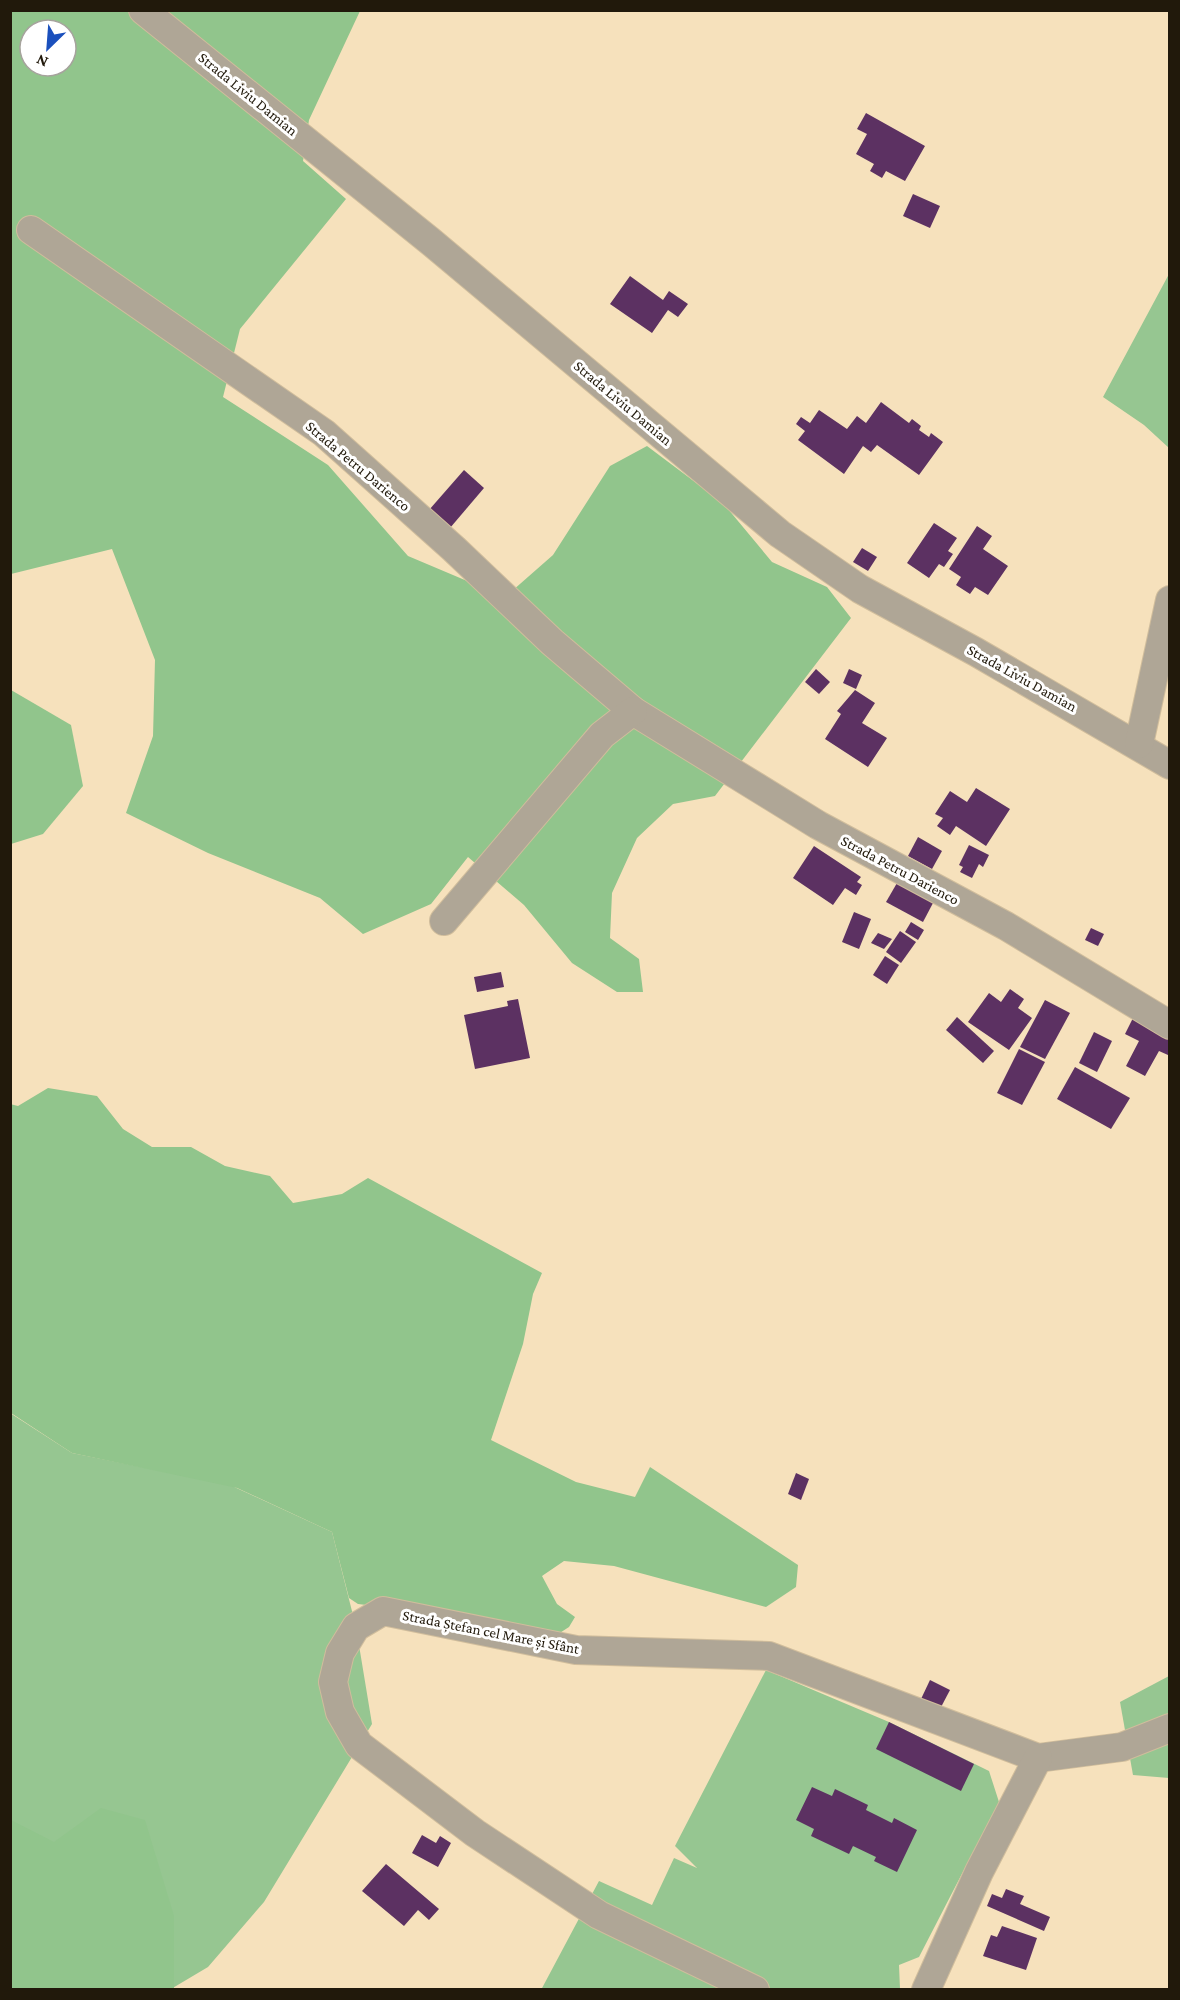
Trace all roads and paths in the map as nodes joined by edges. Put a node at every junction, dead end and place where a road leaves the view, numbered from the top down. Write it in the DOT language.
graph roads {
  1 [pos="143,10"];
  2 [pos="31,230"];
  3 [pos="1170,600"];
  4 [pos="633,711"];
  5 [pos="1139,744"];
  6 [pos="1170,765"];
  7 [pos="444,921"];
  8 [pos="1170,1025"];
  9 [pos="1170,1728"];
  10 [pos="1038,1758"];
  11 [pos="755,1989"];
  12 [pos="926,1989"];
  1 -- 5 [label="street, Strada Liviu Damian"];
  2 -- 4 [label="street, Strada Petru Darienco"];
  3 -- 5 [label="street"];
  4 -- 7 [label="street"];
  4 -- 8 [label="street, Strada Petru Darienco"];
  5 -- 6 [label="street, Strada Liviu Damian"];
  9 -- 10 [label="street, Strada Ștefan cel Mare și Sfânt"];
  10 -- 11 [label="street, Strada Ștefan cel Mare și Sfânt"];
  10 -- 12 [label="street"];
}
